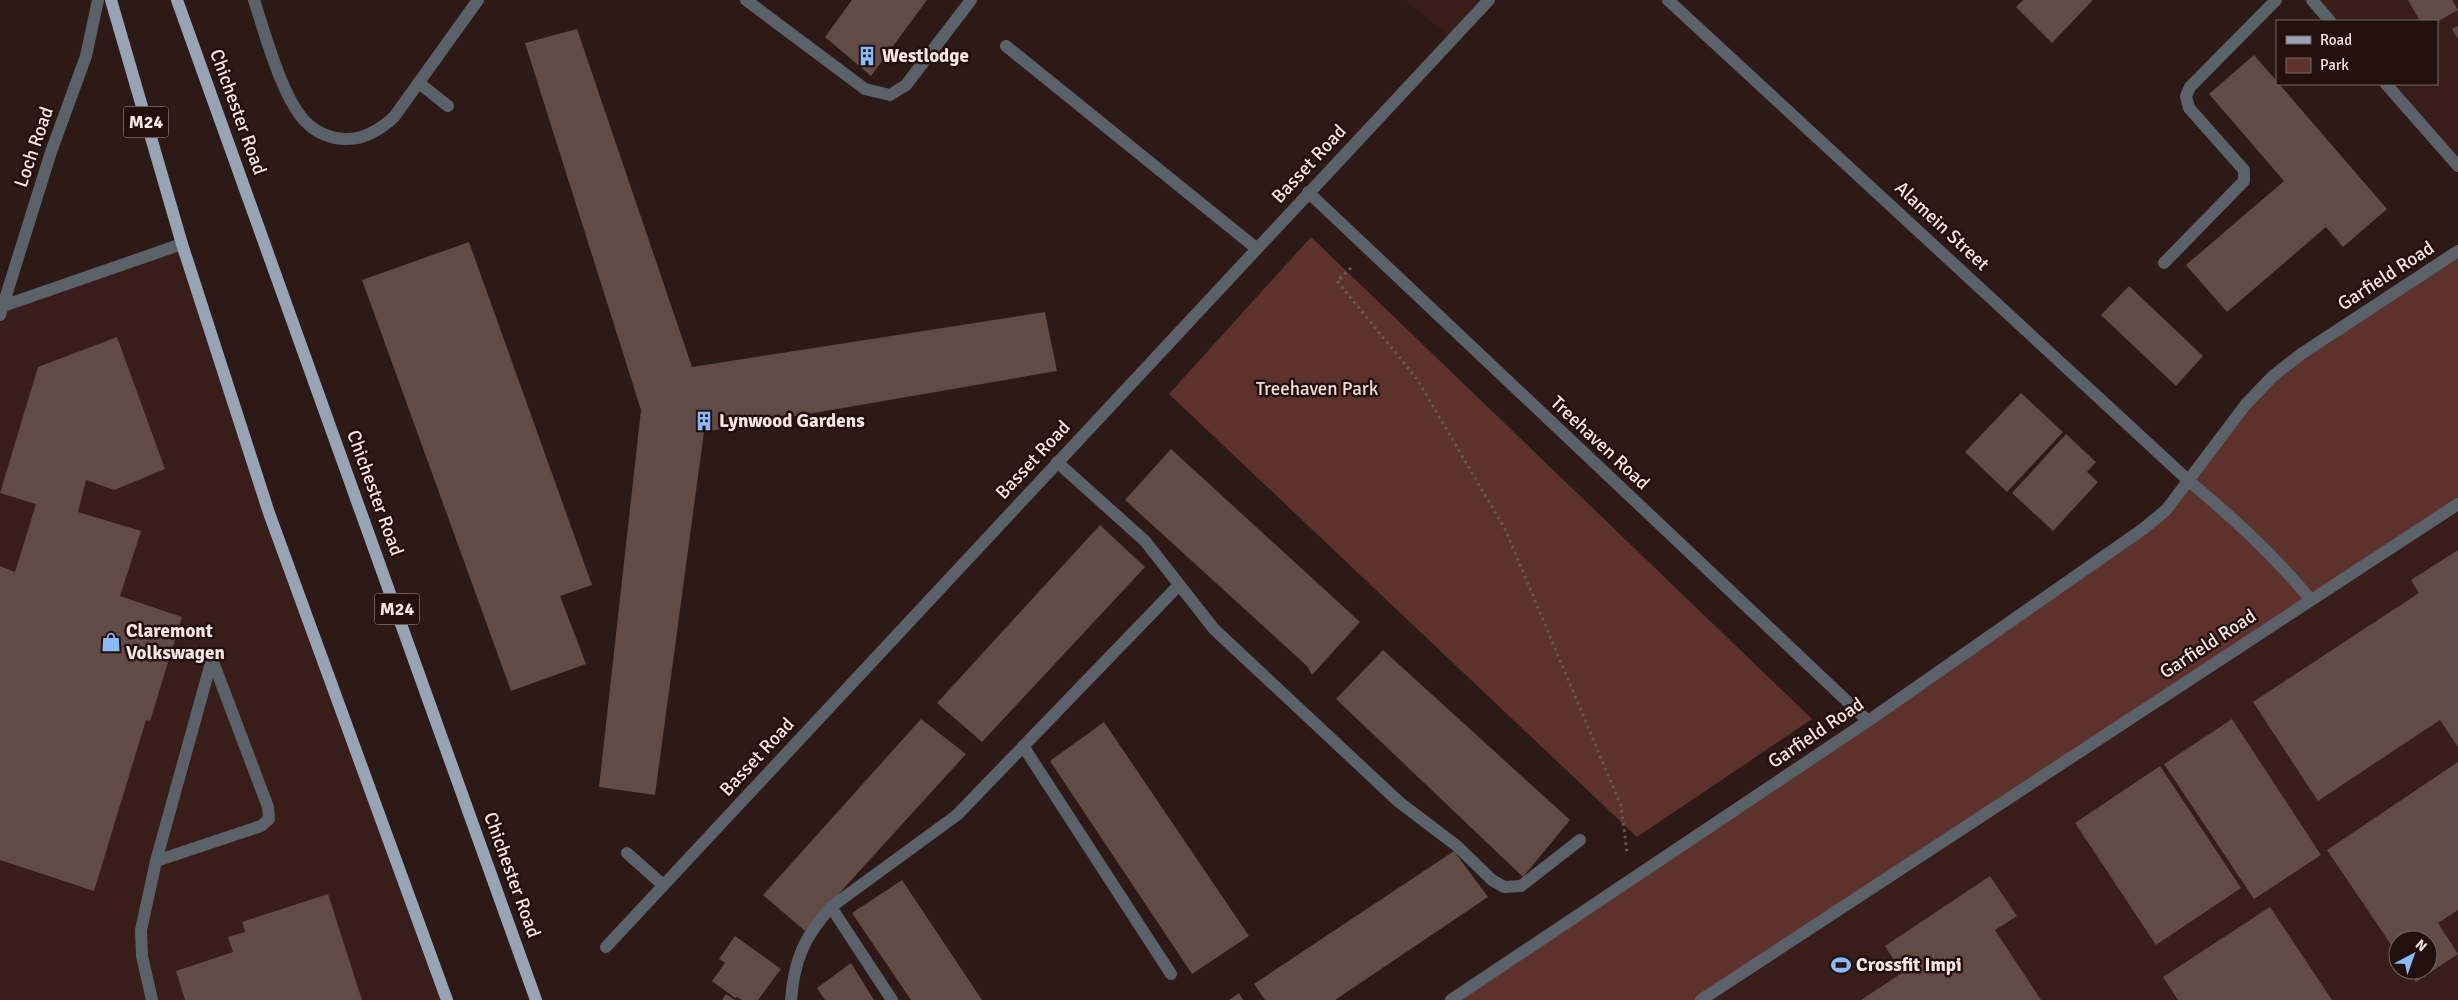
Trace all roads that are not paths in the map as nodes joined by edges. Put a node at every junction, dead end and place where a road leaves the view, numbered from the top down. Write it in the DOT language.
graph roads {
  1 [pos="98,0"];
  2 [pos="111,0"];
  3 [pos="177,0"];
  4 [pos="254,0"];
  5 [pos="478,0"];
  6 [pos="746,0"];
  7 [pos="971,0"];
  8 [pos="1489,0"];
  9 [pos="1668,0"];
  10 [pos="2276,0"];
  11 [pos="2312,0"];
  12 [pos="2329,20"];
  13 [pos="1006,46"];
  14 [pos="419,83"];
  15 [pos="2387,85"];
  16 [pos="448,106"];
  17 [pos="2458,166"];
  18 [pos="1308,192"];
  19 [pos="182,244"];
  20 [pos="1256,248"];
  21 [pos="2458,251"];
  22 [pos="2164,263"];
  23 [pos="1,309"];
  24 [pos="1057,462"];
  25 [pos="2190,480"];
  26 [pos="2458,504"];
  27 [pos="1179,584"];
  28 [pos="2310,599"];
  29 [pos="1868,721"];
  30 [pos="1023,746"];
  31 [pos="1580,840"];
  32 [pos="627,853"];
  33 [pos="156,862"];
  34 [pos="663,885"];
  35 [pos="831,907"];
  36 [pos="606,947"];
  37 [pos="1171,974"];
  38 [pos="152,1000"];
  39 [pos="447,1000"];
  40 [pos="536,1000"];
  41 [pos="791,1000"];
  42 [pos="892,1000"];
  43 [pos="1451,1000"];
  44 [pos="1700,1000"];
  1 -- 23 [label="street, Loch Road"];
  2 -- 19 [label="main road, M24"];
  3 -- 40 [label="main road, Chichester Road / M24"];
  4 -- 14 [label="street"];
  5 -- 14 [label="street"];
  6 -- 7 [label="street"];
  8 -- 18 [label="street, Basset Road"];
  9 -- 25 [label="street, Alamein Street"];
  10 -- 22 [label="street"];
  11 -- 12 [label="street"];
  13 -- 20 [label="street"];
  14 -- 16 [label="street"];
  15 -- 17 [label="street"];
  18 -- 20 [label="street, Basset Road"];
  18 -- 29 [label="street, Treehaven Road"];
  19 -- 23 [label="street, Loch Road"];
  19 -- 39 [label="main road, M24"];
  20 -- 24 [label="street, Basset Road"];
  21 -- 25 [label="street, Garfield Road"];
  24 -- 27 [label="street"];
  24 -- 34 [label="street, Basset Road"];
  25 -- 28 [label="street"];
  25 -- 29 [label="street, Garfield Road"];
  26 -- 28 [label="street, Garfield Road"];
  27 -- 30 [label="street"];
  27 -- 31 [label="street"];
  28 -- 44 [label="street, Garfield Road"];
  29 -- 43 [label="street, Garfield Road"];
  30 -- 35 [label="street"];
  30 -- 37 [label="street"];
  32 -- 34 [label="street"];
  33 -- 33 [label="street"];
  33 -- 38 [label="street"];
  34 -- 36 [label="street, Basset Road"];
  35 -- 41 [label="street"];
  35 -- 42 [label="street"];
}
